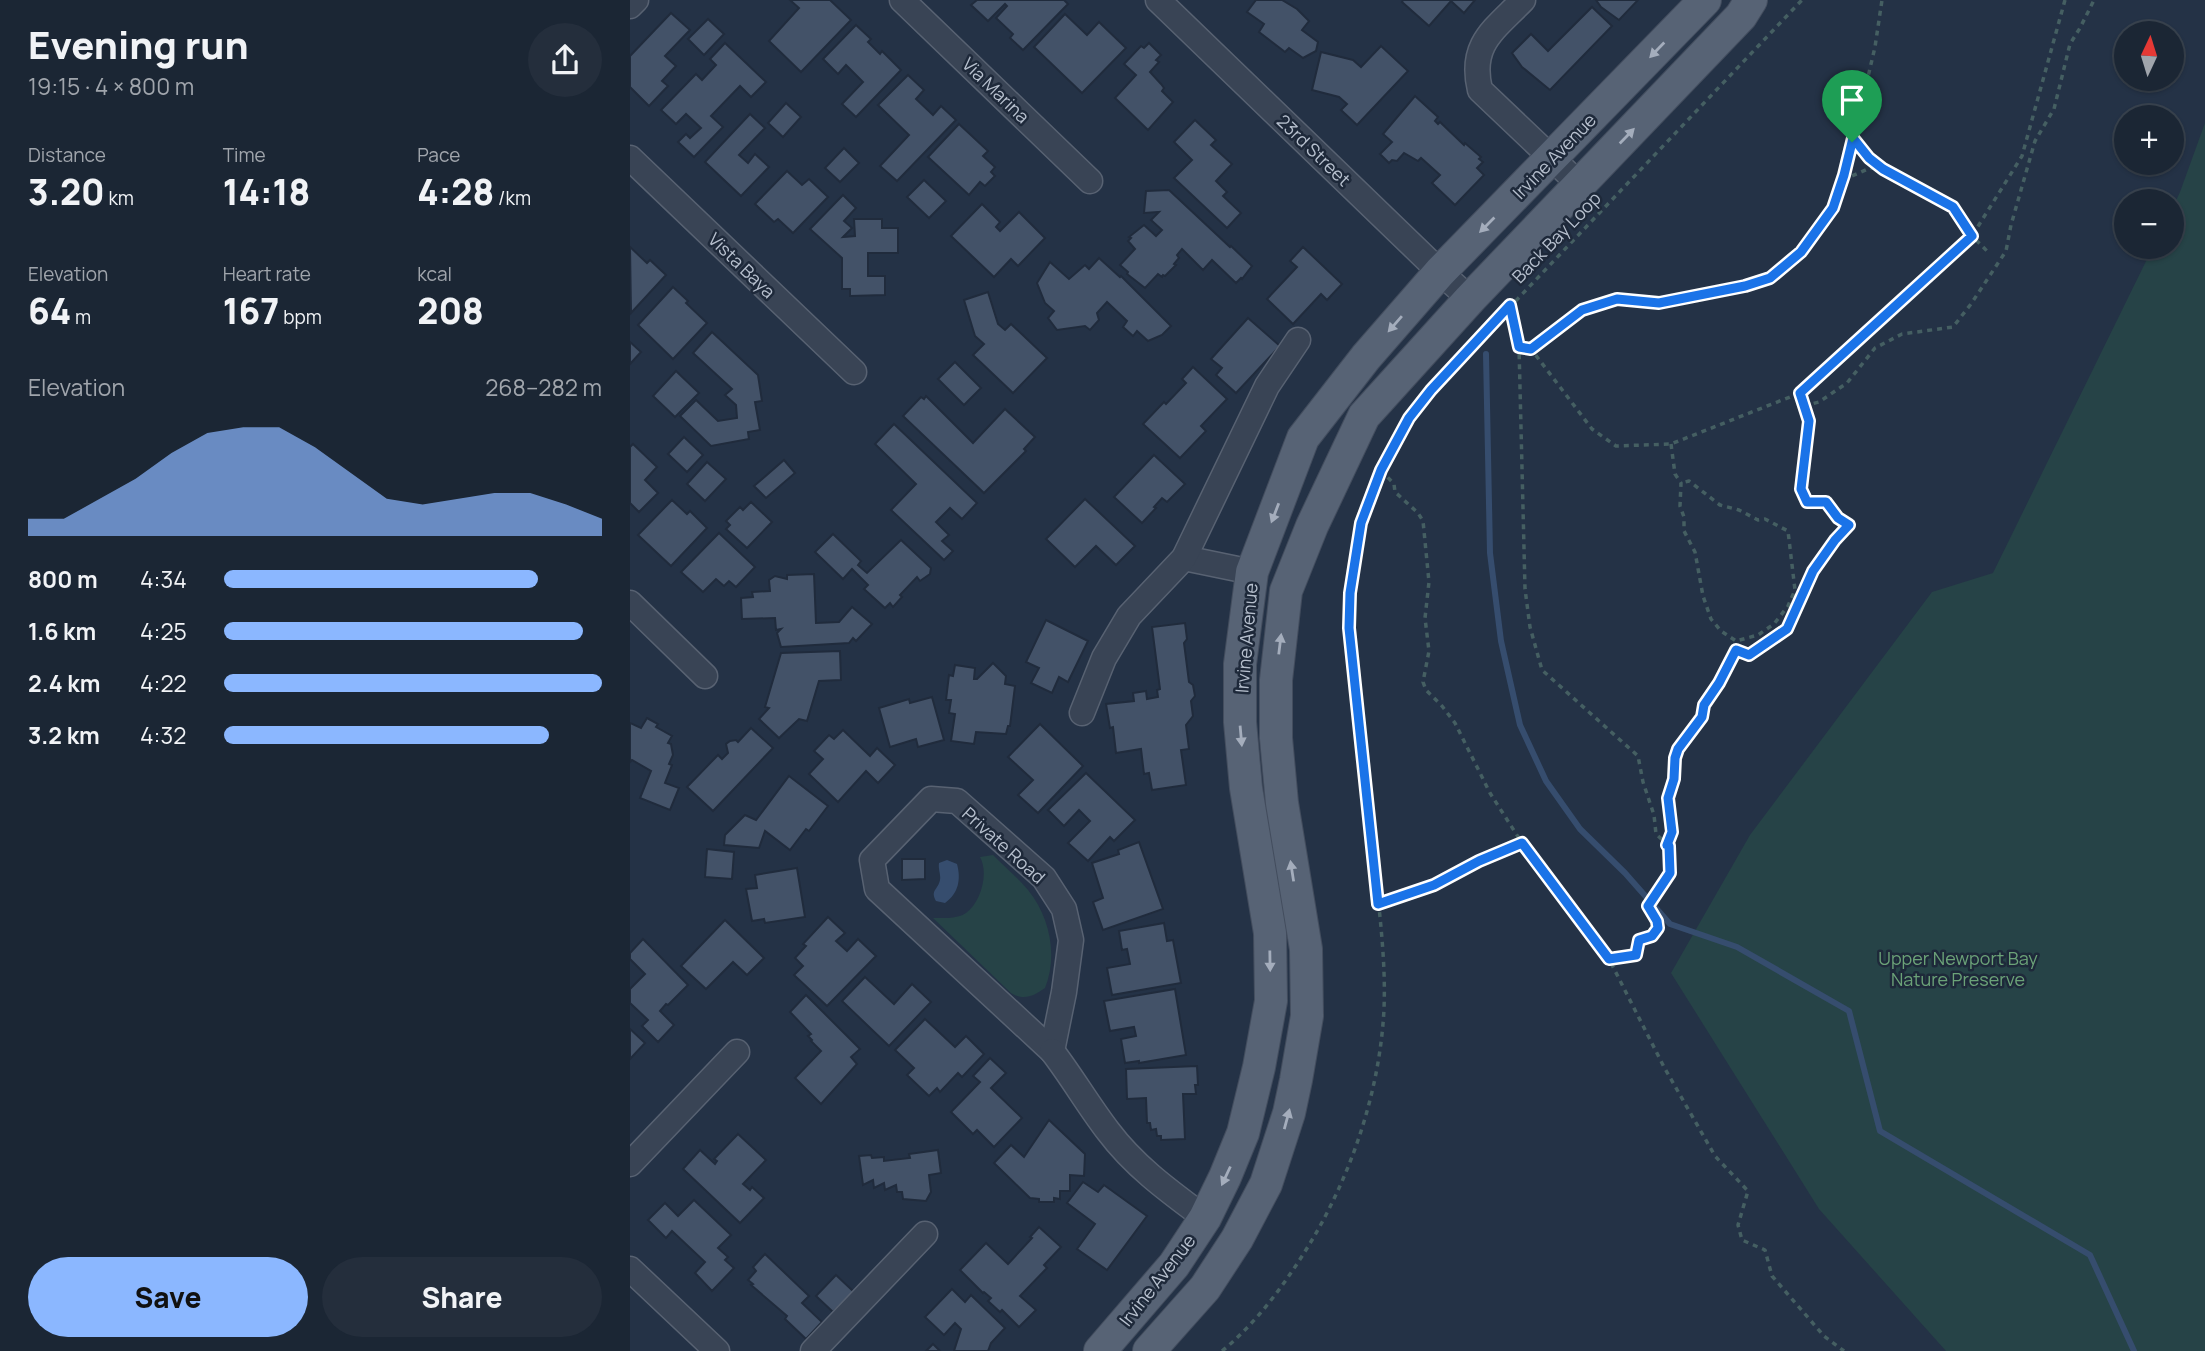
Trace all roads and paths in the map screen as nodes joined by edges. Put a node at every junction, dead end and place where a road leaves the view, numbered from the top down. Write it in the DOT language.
graph roads {
  1 [pos="636,0"];
  2 [pos="902,0"];
  3 [pos="1158,0"];
  4 [pos="1523,0"];
  5 [pos="1705,0"];
  6 [pos="1751,0"];
  7 [pos="1802,0"];
  8 [pos="1882,0"];
  9 [pos="2065,0"];
  10 [pos="2094,0"];
  11 [pos="630,6"];
  12 [pos="1853,138"];
  13 [pos="630,158"];
  14 [pos="1553,159"];
  15 [pos="1883,169"];
  16 [pos="1843,180"];
  17 [pos="1090,181"];
  18 [pos="1580,185"];
  19 [pos="1972,236"];
  20 [pos="1988,252"];
  21 [pos="1440,272"];
  22 [pos="1471,299"];
  23 [pos="1510,305"];
  24 [pos="1298,341"];
  25 [pos="1519,347"];
  26 [pos="1531,349"];
  27 [pos="854,372"];
  28 [pos="1800,393"];
  29 [pos="1804,405"];
  30 [pos="1671,444"];
  31 [pos="1381,470"];
  32 [pos="1681,483"];
  33 [pos="1184,558"];
  34 [pos="1252,572"];
  35 [pos="630,603"];
  36 [pos="705,676"];
  37 [pos="1082,713"];
  38 [pos="1522,843"];
  39 [pos="1667,845"];
  40 [pos="1378,904"];
  41 [pos="1609,959"];
  42 [pos="1052,1051"];
  43 [pos="737,1052"];
  44 [pos="630,1164"];
  45 [pos="1205,1218"];
  46 [pos="925,1234"];
  47 [pos="630,1269"];
  48 [pos="1224,1350"];
  49 [pos="718,1351"];
  50 [pos="813,1351"];
  51 [pos="1100,1351"];
  52 [pos="1137,1351"];
  53 [pos="1149,1351"];
  54 [pos="1844,1351"];
  1 -- 11 [label="street"];
  2 -- 17 [label="street, Via Marina"];
  3 -- 21 [label="street, 23rd Street"];
  4 -- 14 [label="street"];
  5 -- 14 [label="main road, Irvine Avenue, one-way"];
  18 -- 6 [label="main road, Irvine Avenue, one-way"];
  7 -- 23 [label="path, Back Bay Loop"];
  8 -- 12 [label="path"];
  9 -- 19 [label="path"];
  10 -- 29 [label="path"];
  12 -- 15 [label="path"];
  12 -- 16 [label="path"];
  13 -- 27 [label="street, Vista Baya"];
  14 -- 18 [label="street"];
  14 -- 21 [label="main road, Irvine Avenue, one-way"];
  15 -- 16 [label="path"];
  15 -- 19 [label="path"];
  16 -- 26 [label="path"];
  18 -- 22 [label="main road, Irvine Avenue"];
  19 -- 20 [label="path"];
  19 -- 28 [label="path"];
  21 -- 22 [label="street, 23rd Street"];
  21 -- 34 [label="main road, Irvine Avenue, one-way"];
  53 -- 22 [label="main road, Irvine Avenue, one-way"];
  23 -- 25 [label="path"];
  23 -- 31 [label="path, Back Bay Loop"];
  24 -- 33 [label="street"];
  25 -- 26 [label="path"];
  25 -- 39 [label="path"];
  26 -- 30 [label="path"];
  28 -- 29 [label="path"];
  28 -- 30 [label="path"];
  29 -- 39 [label="path"];
  30 -- 32 [label="path"];
  31 -- 38 [label="path"];
  31 -- 40 [label="path, Back Bay Loop"];
  32 -- 32 [label="path"];
  33 -- 34 [label="street"];
  33 -- 37 [label="street"];
  34 -- 45 [label="main road, Irvine Avenue, one-way"];
  35 -- 36 [label="street"];
  38 -- 40 [label="path"];
  38 -- 41 [label="path"];
  39 -- 41 [label="path"];
  40 -- 48 [label="path, Back Bay Loop"];
  41 -- 54 [label="path"];
  42 -- 42 [label="street, Private Road"];
  42 -- 45 [label="street, Private Road"];
  43 -- 44 [label="street"];
  45 -- 51 [label="main road, Irvine Avenue"];
  45 -- 52 [label="main road"];
  46 -- 50 [label="street"];
  47 -- 49 [label="street"];
}
